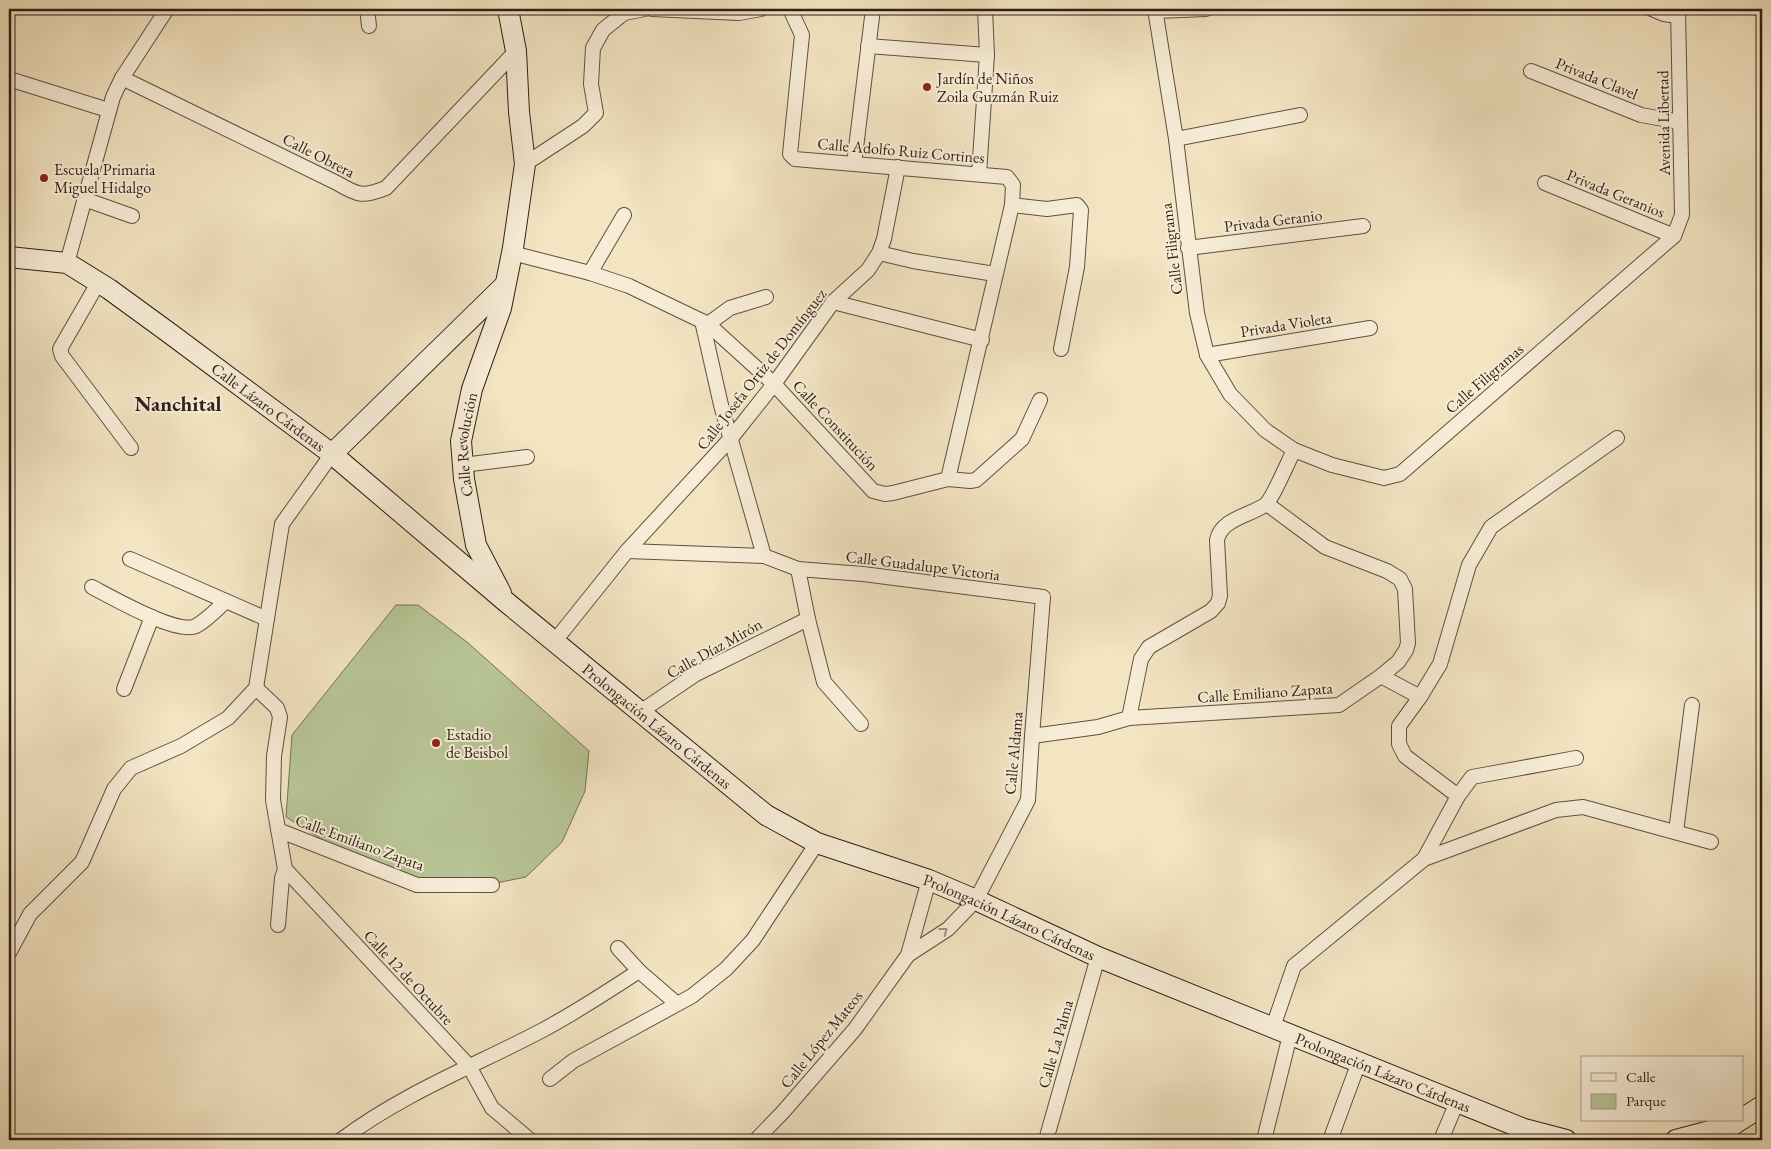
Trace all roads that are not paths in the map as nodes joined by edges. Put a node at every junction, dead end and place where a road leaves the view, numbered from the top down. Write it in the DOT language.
graph roads {
  1 [pos="167,9"];
  2 [pos="367,9"];
  3 [pos="508,9"];
  4 [pos="645,9"];
  5 [pos="652,9"];
  6 [pos="761,9"];
  7 [pos="790,9"];
  8 [pos="873,9"];
  9 [pos="985,9"];
  10 [pos="1206,9"];
  11 [pos="1652,9"];
  12 [pos="1155,10"];
  13 [pos="1678,12"];
  14 [pos="369,26"];
  15 [pos="868,46"];
  16 [pos="516,50"];
  17 [pos="987,55"];
  18 [pos="1530,71"];
  19 [pos="122,78"];
  20 [pos="9,79"];
  21 [pos="108,110"];
  22 [pos="1300,115"];
  23 [pos="1680,122"];
  24 [pos="1176,139"];
  25 [pos="524,164"];
  26 [pos="854,164"];
  27 [pos="898,167"];
  28 [pos="979,174"];
  29 [pos="1545,183"];
  30 [pos="84,199"];
  31 [pos="1012,205"];
  32 [pos="624,215"];
  33 [pos="132,216"];
  34 [pos="1363,226"];
  35 [pos="1674,236"];
  36 [pos="1188,248"];
  37 [pos="512,253"];
  38 [pos="879,253"];
  39 [pos="9,257"];
  40 [pos="67,263"];
  41 [pos="590,273"];
  42 [pos="995,274"];
  43 [pos="98,283"];
  44 [pos="506,285"];
  45 [pos="766,297"];
  46 [pos="833,302"];
  47 [pos="705,322"];
  48 [pos="1370,328"];
  49 [pos="982,340"];
  50 [pos="1061,349"];
  51 [pos="1207,355"];
  52 [pos="774,384"];
  53 [pos="1040,400"];
  54 [pos="732,437"];
  55 [pos="1617,438"];
  56 [pos="131,448"];
  57 [pos="1294,450"];
  58 [pos="332,454"];
  59 [pos="527,457"];
  60 [pos="463,465"];
  61 [pos="948,479"];
  62 [pos="1267,504"];
  63 [pos="627,551"];
  64 [pos="764,556"];
  65 [pos="130,559"];
  66 [pos="798,569"];
  67 [pos="92,588"];
  68 [pos="1043,597"];
  69 [pos="226,601"];
  70 [pos="505,601"];
  71 [pos="152,617"];
  72 [pos="267,619"];
  73 [pos="808,619"];
  74 [pos="554,642"];
  75 [pos="1381,676"];
  76 [pos="256,688"];
  77 [pos="124,689"];
  78 [pos="1420,697"];
  79 [pos="1692,705"];
  80 [pos="640,712"];
  81 [pos="1129,718"];
  82 [pos="861,724"];
  83 [pos="1032,736"];
  84 [pos="1576,758"];
  85 [pos="1458,796"];
  86 [pos="278,830"];
  87 [pos="1676,832"];
  88 [pos="1711,842"];
  89 [pos="817,843"];
  90 [pos="1424,859"];
  91 [pos="285,869"];
  92 [pos="929,880"];
  93 [pos="492,885"];
  94 [pos="976,900"];
  95 [pos="278,926"];
  96 [pos="618,948"];
  97 [pos="9,952"];
  98 [pos="908,955"];
  99 [pos="1098,957"];
  100 [pos="639,972"];
  101 [pos="676,1003"];
  102 [pos="1282,1031"];
  103 [pos="1359,1062"];
  104 [pos="469,1066"];
  105 [pos="550,1079"];
  106 [pos="1457,1102"];
  107 [pos="1762,1106"];
  108 [pos="1744,1118"];
  109 [pos="1738,1122"];
  110 [pos="1332,1135"];
  111 [pos="341,1140"];
  112 [pos="530,1140"];
  113 [pos="756,1140"];
  114 [pos="1046,1140"];
  115 [pos="1264,1140"];
  116 [pos="1441,1140"];
  117 [pos="1566,1140"];
  118 [pos="1676,1140"];
  1 -- 19 [label="street"];
  2 -- 14 [label="street"];
  3 -- 16 [label="main road, Calle Revolución"];
  4 -- 25 [label="street"];
  5 -- 6 [label="street"];
  7 -- 26 [label="street, Calle Adolfo Ruiz Cortines"];
  8 -- 15 [label="street"];
  9 -- 17 [label="street"];
  10 -- 12 [label="street"];
  11 -- 13 [label="street"];
  12 -- 24 [label="street, Calle Filigrama"];
  13 -- 23 [label="street, Avenida Libertad"];
  15 -- 17 [label="street"];
  15 -- 26 [label="street"];
  16 -- 19 [label="street, Calle Obrera"];
  16 -- 25 [label="main road, Calle Revolución"];
  17 -- 28 [label="street"];
  18 -- 23 [label="street, Privada Clavel"];
  19 -- 21 [label="street"];
  20 -- 21 [label="street"];
  21 -- 30 [label="street"];
  22 -- 24 [label="street"];
  23 -- 35 [label="street, Avenida Libertad"];
  24 -- 36 [label="street, Calle Filigrama"];
  25 -- 37 [label="main road, Calle Revolución"];
  26 -- 27 [label="street, Calle Adolfo Ruiz Cortines"];
  27 -- 28 [label="street, Calle Adolfo Ruiz Cortines"];
  27 -- 38 [label="street, Calle Josefa Ortiz de Domínguez"];
  28 -- 31 [label="street, Calle Adolfo Ruiz Cortines"];
  29 -- 35 [label="street, Privada Geranios"];
  30 -- 33 [label="street"];
  30 -- 40 [label="street"];
  31 -- 42 [label="street"];
  31 -- 50 [label="street"];
  32 -- 41 [label="street"];
  34 -- 36 [label="street, Privada Geranio"];
  35 -- 57 [label="street, Calle Filigramas"];
  36 -- 51 [label="street, Calle Filigrama"];
  37 -- 41 [label="street, Calle Constitución"];
  37 -- 44 [label="main road, Calle Revolución"];
  38 -- 42 [label="street"];
  38 -- 46 [label="street, Calle Josefa Ortiz de Domínguez"];
  39 -- 40 [label="main road, Calle Lázaro Cárdenas"];
  40 -- 43 [label="main road, Calle Lázaro Cárdenas"];
  41 -- 47 [label="street, Calle Constitución"];
  42 -- 49 [label="street"];
  43 -- 56 [label="street"];
  43 -- 58 [label="main road, Calle Lázaro Cárdenas"];
  44 -- 58 [label="main road"];
  44 -- 60 [label="main road, Calle Revolución"];
  45 -- 47 [label="street"];
  46 -- 49 [label="street"];
  46 -- 52 [label="street, Calle Josefa Ortiz de Domínguez"];
  47 -- 52 [label="street, Calle Constitución"];
  47 -- 54 [label="street"];
  48 -- 51 [label="street, Privada Violeta"];
  49 -- 61 [label="street"];
  51 -- 57 [label="street, Calle Filigrama"];
  52 -- 54 [label="street, Calle Josefa Ortiz de Domínguez"];
  52 -- 61 [label="street, Calle Constitución"];
  53 -- 61 [label="street, Calle Constitución"];
  54 -- 63 [label="street, Calle Josefa Ortiz de Domínguez"];
  54 -- 64 [label="street"];
  55 -- 78 [label="street"];
  57 -- 62 [label="street"];
  58 -- 70 [label="main road, Calle Lázaro Cárdenas"];
  58 -- 72 [label="street"];
  59 -- 60 [label="street"];
  60 -- 70 [label="main road, Calle Revolución"];
  62 -- 75 [label="street, Calle Emiliano Zapata"];
  62 -- 81 [label="street"];
  63 -- 64 [label="street"];
  63 -- 74 [label="street, Calle Josefa Ortiz de Domínguez"];
  64 -- 66 [label="street, Calle Guadalupe Victoria"];
  65 -- 69 [label="street"];
  66 -- 68 [label="street, Calle Guadalupe Victoria"];
  66 -- 73 [label="street"];
  67 -- 71 [label="street"];
  68 -- 83 [label="street, Calle Aldama"];
  69 -- 71 [label="street"];
  69 -- 72 [label="street"];
  70 -- 74 [label="main road, Prolongación Lázaro Cárdenas"];
  71 -- 77 [label="street"];
  72 -- 76 [label="street"];
  73 -- 80 [label="street, Calle Díaz Mirón"];
  73 -- 82 [label="street"];
  74 -- 80 [label="main road, Prolongación Lázaro Cárdenas"];
  75 -- 78 [label="street"];
  75 -- 81 [label="street, Calle Emiliano Zapata"];
  76 -- 86 [label="street, Calle Emiliano Zapata"];
  76 -- 97 [label="street"];
  78 -- 85 [label="street"];
  79 -- 87 [label="street"];
  80 -- 89 [label="main road, Prolongación Lázaro Cárdenas"];
  81 -- 83 [label="street, Calle Emiliano Zapata"];
  83 -- 94 [label="street, Calle Aldama"];
  84 -- 85 [label="street"];
  85 -- 90 [label="street"];
  86 -- 91 [label="street"];
  86 -- 93 [label="street, Calle Emiliano Zapata"];
  87 -- 88 [label="street"];
  87 -- 90 [label="street"];
  89 -- 92 [label="main road, Prolongación Lázaro Cárdenas"];
  89 -- 101 [label="street"];
  90 -- 102 [label="street"];
  91 -- 95 [label="street"];
  91 -- 104 [label="street, Calle 12 de Octubre"];
  92 -- 94 [label="main road, Prolongación Lázaro Cárdenas"];
  92 -- 98 [label="street, Calle López Mateos"];
  98 -- 94 [label="street, Calle López Mateos, one-way"];
  94 -- 99 [label="main road, Prolongación Lázaro Cárdenas"];
  96 -- 100 [label="street"];
  98 -- 113 [label="street, Calle López Mateos"];
  99 -- 102 [label="main road, Prolongación Lázaro Cárdenas"];
  99 -- 114 [label="street, Calle La Palma"];
  100 -- 101 [label="street"];
  100 -- 104 [label="street"];
  101 -- 105 [label="street"];
  102 -- 103 [label="main road, Prolongación Lázaro Cárdenas"];
  102 -- 115 [label="street"];
  103 -- 106 [label="main road, Prolongación Lázaro Cárdenas"];
  103 -- 110 [label="street"];
  104 -- 111 [label="street"];
  104 -- 112 [label="street, Calle 12 de Octubre"];
  106 -- 116 [label="street"];
  106 -- 117 [label="main road, Prolongación Lázaro Cárdenas"];
  107 -- 108 [label="main road"];
  109 -- 118 [label="main road"];
}
